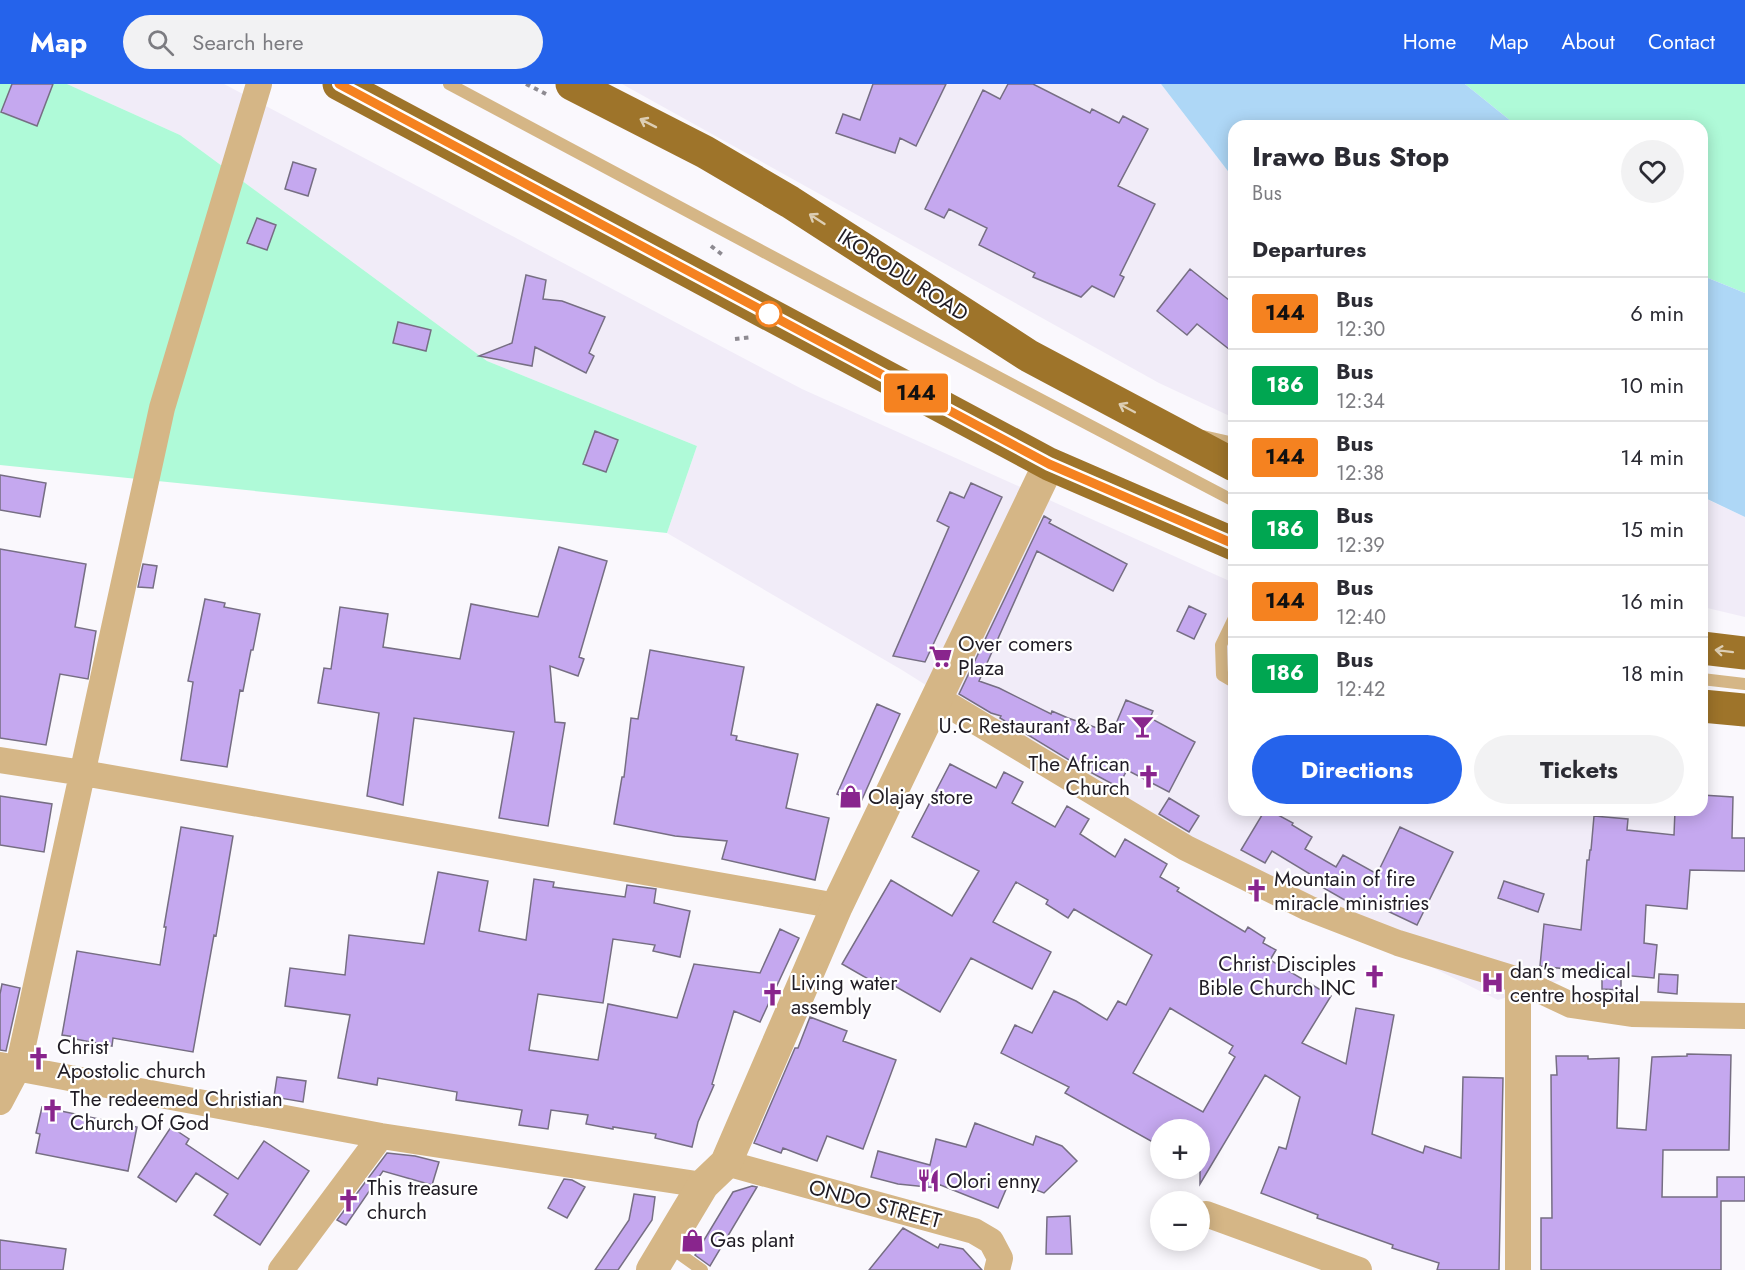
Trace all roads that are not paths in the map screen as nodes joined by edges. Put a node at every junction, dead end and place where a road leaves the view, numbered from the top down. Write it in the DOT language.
graph roads {
  1 [pos="259,84"];
  2 [pos="339,84"];
  3 [pos="449,84"];
  4 [pos="572,84"];
  5 [pos="1171,431"];
  6 [pos="1228,440"];
  7 [pos="1228,462"];
  8 [pos="1049,464"];
  9 [pos="1228,498"];
  10 [pos="1228,541"];
  11 [pos="1228,630"];
  12 [pos="1708,649"];
  13 [pos="1745,653"];
  14 [pos="1228,678"];
  15 [pos="1708,680"];
  16 [pos="1745,684"];
  17 [pos="937,698"];
  18 [pos="1708,707"];
  19 [pos="1745,710"];
  20 [pos="0,760"];
  21 [pos="83,773"];
  22 [pos="837,906"];
  23 [pos="1518,980"];
  24 [pos="1745,1016"];
  25 [pos="9,1067"];
  26 [pos="0,1102"];
  27 [pos="381,1136"];
  28 [pos="726,1163"];
  29 [pos="703,1185"];
  30 [pos="1210,1215"];
  31 [pos="660,1258"];
  32 [pos="281,1270"];
  33 [pos="702,1270"];
  34 [pos="997,1270"];
  35 [pos="1359,1270"];
  36 [pos="1518,1270"];
  1 -- 21 [label="street"];
  2 -- 8 [label="highway"];
  3 -- 9 [label="lane"];
  5 -- 4 [label="highway, IKORODU ROAD, one-way"];
  5 -- 6 [label="lane"];
  5 -- 7 [label="highway, IKORODU ROAD"];
  8 -- 10 [label="highway"];
  8 -- 17 [label="street"];
  11 -- 14 [label="lane"];
  13 -- 12 [label="highway, one-way"];
  15 -- 16 [label="lane"];
  17 -- 22 [label="street"];
  17 -- 23 [label="street"];
  18 -- 19 [label="highway"];
  20 -- 21 [label="street"];
  21 -- 22 [label="street"];
  21 -- 25 [label="street"];
  22 -- 28 [label="street"];
  23 -- 24 [label="street"];
  23 -- 36 [label="street"];
  25 -- 26 [label="street"];
  25 -- 27 [label="street"];
  27 -- 29 [label="street"];
  27 -- 32 [label="street"];
  28 -- 29 [label="street"];
  28 -- 34 [label="street, ONDO STREET"];
  29 -- 31 [label="street"];
  30 -- 35 [label="street"];
  31 -- 33 [label="lane"];
}
